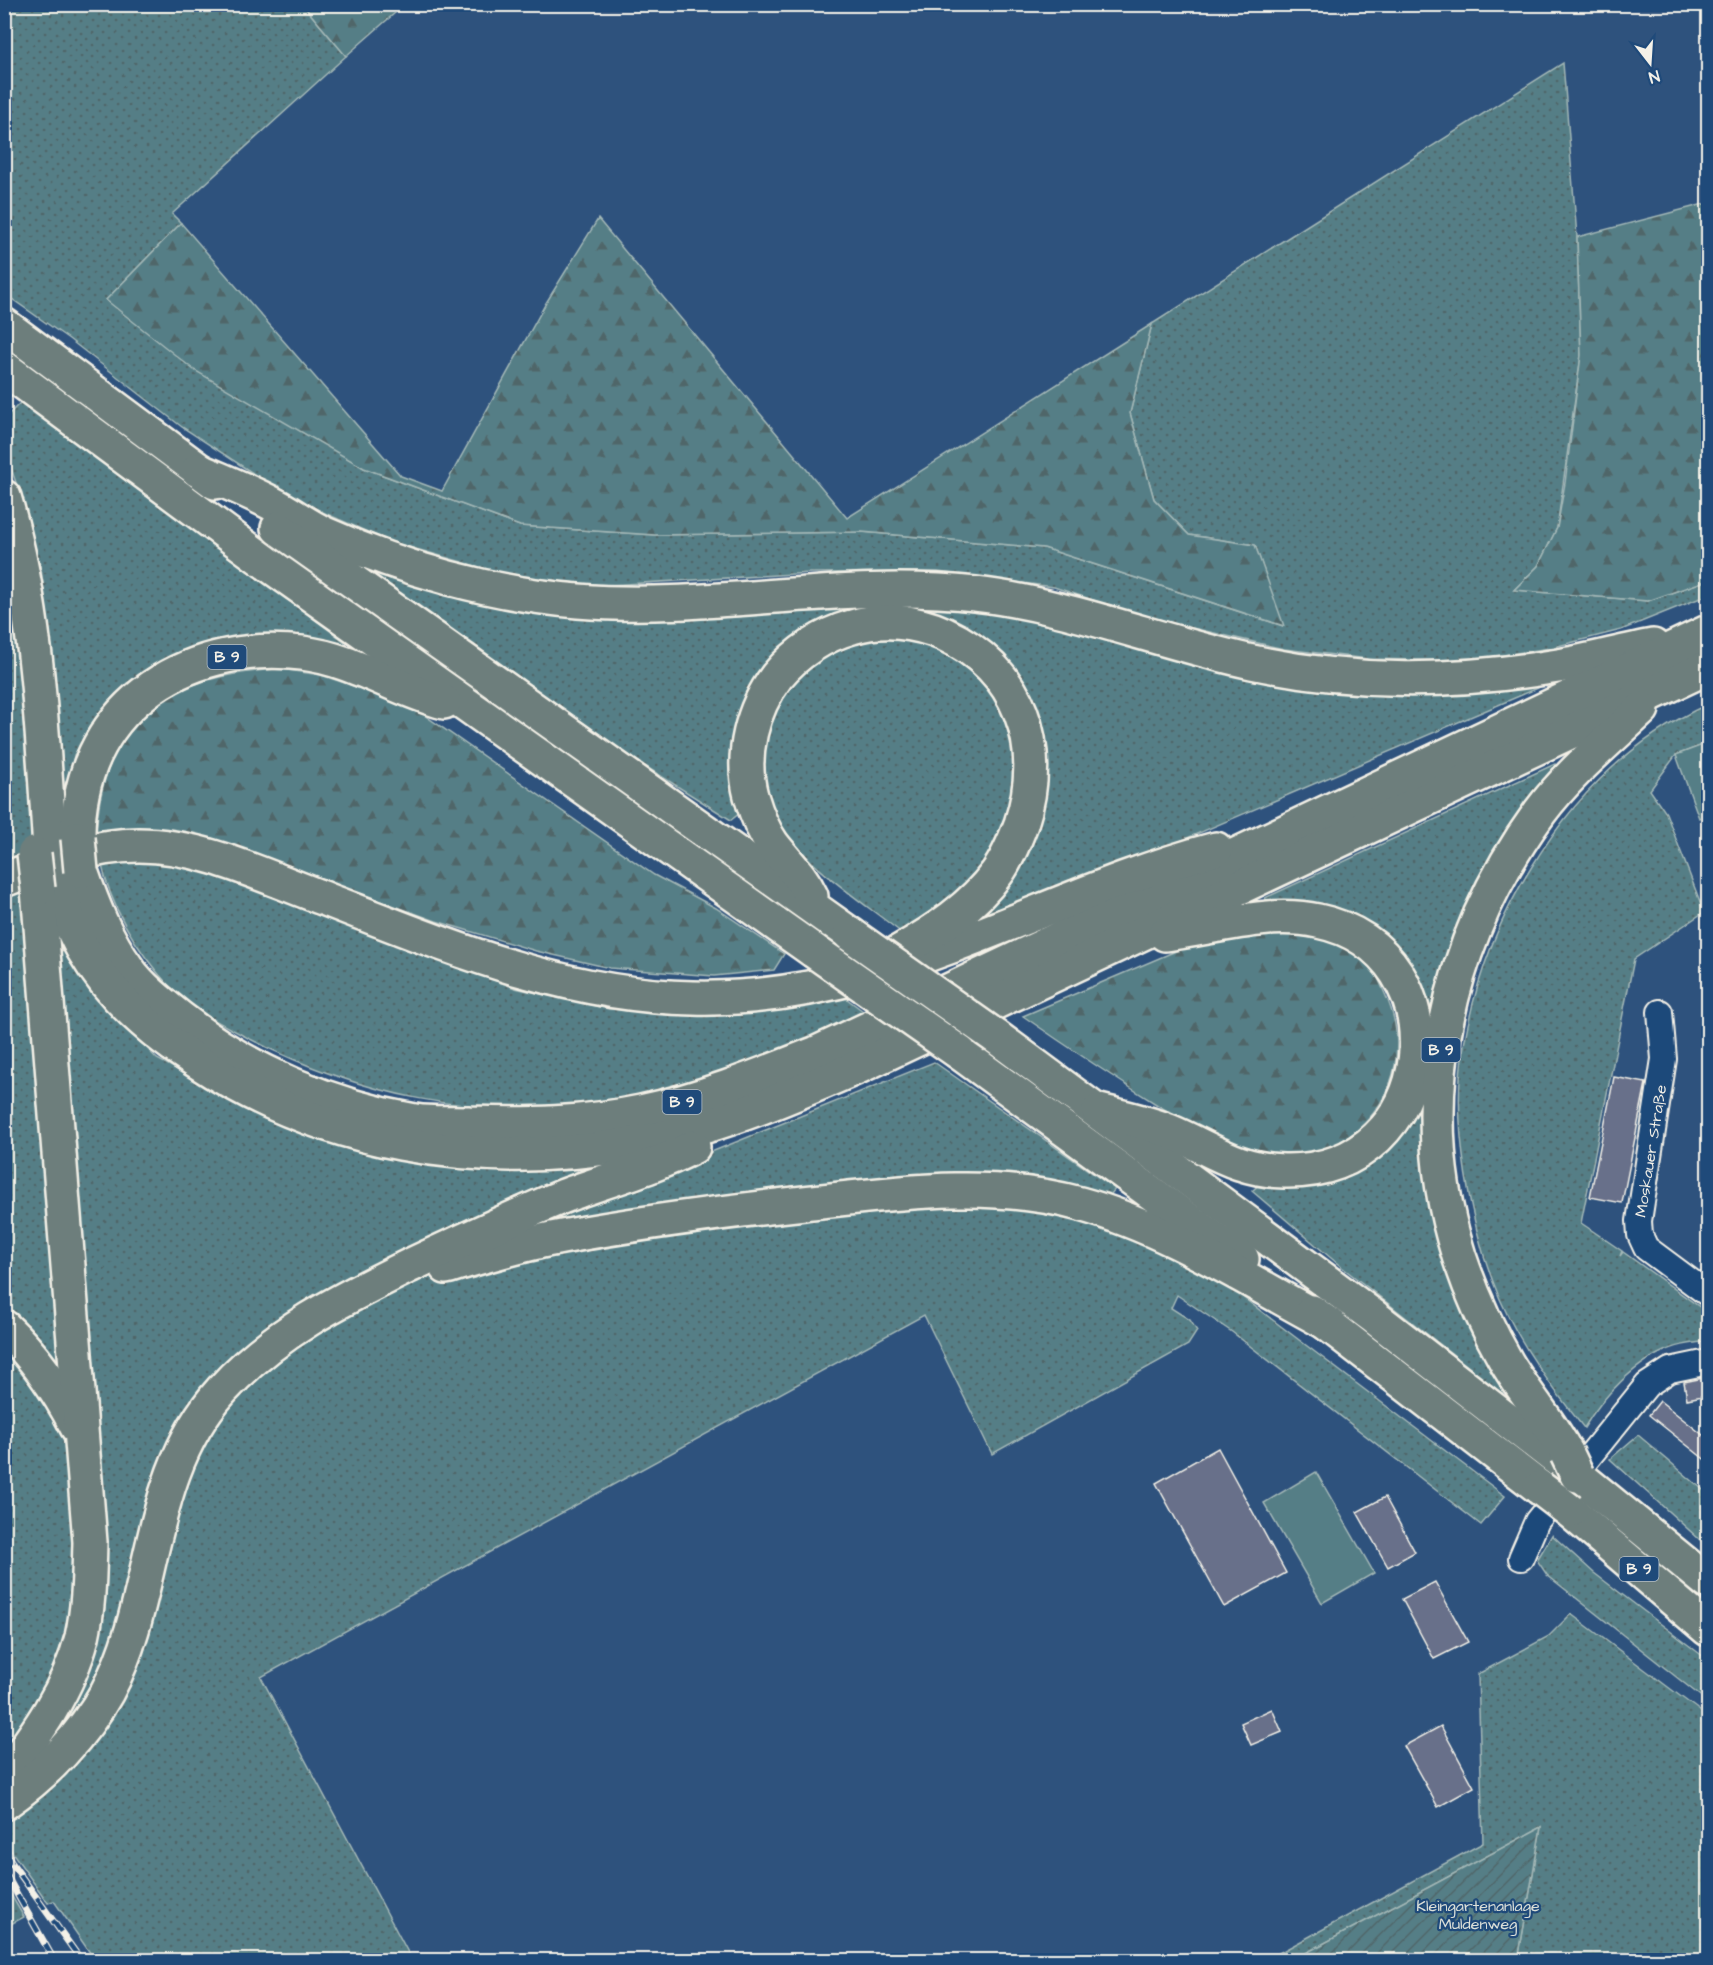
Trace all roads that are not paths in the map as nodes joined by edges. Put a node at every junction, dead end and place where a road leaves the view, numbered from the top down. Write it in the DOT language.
graph roads {
  1 [pos="29,344"];
  2 [pos="5,368"];
  3 [pos="198,470"];
  4 [pos="4,497"];
  5 [pos="1704,646"];
  6 [pos="1663,688"];
  7 [pos="474,711"];
  8 [pos="1293,828"];
  9 [pos="56,863"];
  10 [pos="4,880"];
  11 [pos="818,911"];
  12 [pos="1137,937"];
  13 [pos="844,981"];
  14 [pos="1660,1012"];
  15 [pos="778,1101"];
  16 [pos="1099,1111"];
  17 [pos="1708,1294"];
  18 [pos="350,1295"];
  19 [pos="1329,1324"];
  20 [pos="4,1327"];
  21 [pos="1708,1362"];
  22 [pos="82,1438"];
  23 [pos="1574,1469"];
  24 [pos="1521,1558"];
  25 [pos="1708,1582"];
  26 [pos="1708,1629"];
  27 [pos="8,1788"];
  1 -- 3 [label="highway"];
  2 -- 7 [label="highway"];
  3 -- 5 [label="highway"];
  3 -- 11 [label="highway"];
  4 -- 9 [label="highway"];
  5 -- 6 [label="highway, B 9"];
  5 -- 8 [label="highway, B 9"];
  6 -- 12 [label="highway"];
  6 -- 23 [label="highway, B 9"];
  7 -- 9 [label="highway, B 9"];
  7 -- 19 [label="highway, B 9, bridge"];
  8 -- 9 [label="highway, B 9"];
  8 -- 13 [label="highway"];
  9 -- 15 [label="highway"];
  9 -- 22 [label="highway"];
  10 -- 13 [label="highway"];
  11 -- 13 [label="highway"];
  11 -- 16 [label="highway, bridge"];
  12 -- 15 [label="highway"];
  12 -- 16 [label="highway"];
  14 -- 17 [label="street, Moskauer Straße"];
  15 -- 18 [label="highway"];
  16 -- 23 [label="highway"];
  18 -- 19 [label="highway"];
  18 -- 27 [label="highway"];
  19 -- 26 [label="highway, B 9, bridge"];
  20 -- 22 [label="highway"];
  21 -- 24 [label="street"];
  22 -- 27 [label="highway"];
  23 -- 25 [label="highway, B 9"];
}
